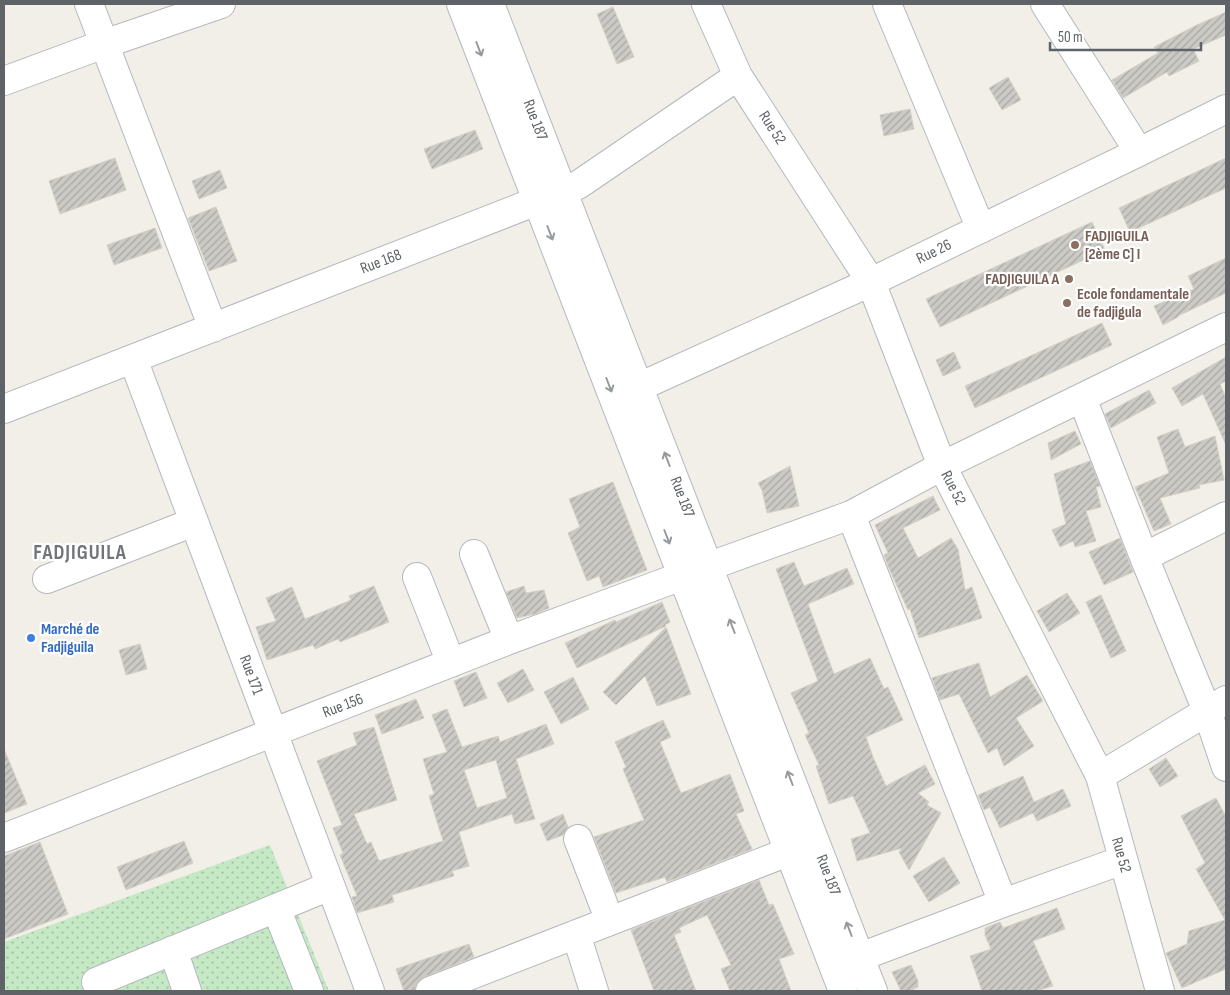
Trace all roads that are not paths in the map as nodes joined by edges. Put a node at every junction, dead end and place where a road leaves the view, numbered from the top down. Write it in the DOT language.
graph roads {
  1 [pos="89,4"];
  2 [pos="221,4"];
  3 [pos="462,4"];
  4 [pos="490,4"];
  5 [pos="706,4"];
  6 [pos="886,4"];
  7 [pos="1056,7"];
  8 [pos="104,44"];
  9 [pos="738,76"];
  10 [pos="4,81"];
  11 [pos="1226,109"];
  12 [pos="1139,152"];
  13 [pos="550,196"];
  14 [pos="981,229"];
  15 [pos="871,282"];
  16 [pos="1226,327"];
  17 [pos="212,328"];
  18 [pos="133,359"];
  19 [pos="639,387"];
  20 [pos="1082,398"];
  21 [pos="4,409"];
  22 [pos="942,466"];
  23 [pos="851,515"];
  24 [pos="1226,516"];
  25 [pos="194,522"];
  26 [pos="474,554"];
  27 [pos="1144,557"];
  28 [pos="708,566"];
  29 [pos="682,576"];
  30 [pos="417,577"];
  31 [pos="47,579"];
  32 [pos="509,640"];
  33 [pos="451,664"];
  34 [pos="1217,706"];
  35 [pos="273,733"];
  36 [pos="1226,767"];
  37 [pos="1100,776"];
  38 [pos="4,838"];
  39 [pos="578,839"];
  40 [pos="815,841"];
  41 [pos="789,851"];
  42 [pos="1123,860"];
  43 [pos="330,886"];
  44 [pos="1003,903"];
  45 [pos="276,908"];
  46 [pos="610,921"];
  47 [pos="576,934"];
  48 [pos="173,950"];
  49 [pos="860,957"];
  50 [pos="96,982"];
  51 [pos="188,991"];
  52 [pos="309,991"];
  53 [pos="370,991"];
  54 [pos="430,991"];
  55 [pos="594,991"];
  56 [pos="843,991"];
  57 [pos="873,991"];
  58 [pos="1160,991"];
  1 -- 8 [label="street"];
  2 -- 8 [label="street"];
  3 -- 13 [label="street, Rue 187, one-way"];
  4 -- 13 [label="street, Rue 187"];
  5 -- 9 [label="street, Rue 52"];
  6 -- 14 [label="street"];
  7 -- 12 [label="street"];
  8 -- 10 [label="street"];
  8 -- 17 [label="street"];
  9 -- 13 [label="street, Rue 168"];
  9 -- 15 [label="street, Rue 52"];
  11 -- 12 [label="street, Rue 26"];
  12 -- 14 [label="street, Rue 26"];
  13 -- 17 [label="street, Rue 168"];
  13 -- 19 [label="street, Rue 187"];
  13 -- 29 [label="street, Rue 187, one-way"];
  14 -- 15 [label="street, Rue 26"];
  15 -- 19 [label="street, Rue 26"];
  15 -- 22 [label="street, Rue 52"];
  16 -- 20 [label="street, Rue 156"];
  17 -- 18 [label="street, Rue 168"];
  18 -- 21 [label="street, Rue 168"];
  18 -- 25 [label="street, Rue 171"];
  28 -- 19 [label="street, Rue 187, one-way"];
  20 -- 22 [label="street, Rue 156"];
  20 -- 27 [label="street"];
  22 -- 23 [label="street, Rue 156"];
  22 -- 37 [label="street, Rue 52"];
  23 -- 28 [label="street, Rue 156"];
  23 -- 44 [label="street"];
  24 -- 27 [label="street"];
  25 -- 31 [label="street"];
  25 -- 35 [label="street, Rue 171"];
  26 -- 32 [label="street"];
  27 -- 34 [label="street"];
  28 -- 29 [label="street, Rue 156"];
  40 -- 28 [label="street, Rue 187, one-way"];
  29 -- 32 [label="street, Rue 156"];
  29 -- 41 [label="street, Rue 187"];
  30 -- 33 [label="street"];
  32 -- 33 [label="street, Rue 156"];
  33 -- 35 [label="street, Rue 156"];
  34 -- 36 [label="street"];
  34 -- 37 [label="street"];
  35 -- 38 [label="street, Rue 156"];
  35 -- 43 [label="street, Rue 171"];
  37 -- 42 [label="street, Rue 52"];
  39 -- 46 [label="street"];
  40 -- 41 [label="street"];
  49 -- 40 [label="street, Rue 187, one-way"];
  41 -- 46 [label="street"];
  41 -- 56 [label="street, Rue 187"];
  42 -- 44 [label="street"];
  42 -- 58 [label="street, Rue 52"];
  43 -- 45 [label="street"];
  43 -- 53 [label="street, Rue 171"];
  44 -- 49 [label="street"];
  45 -- 48 [label="street"];
  45 -- 52 [label="street"];
  46 -- 47 [label="street"];
  47 -- 54 [label="street"];
  47 -- 55 [label="street"];
  48 -- 50 [label="street"];
  48 -- 51 [label="street"];
  49 -- 57 [label="street, Rue 187"];
}
